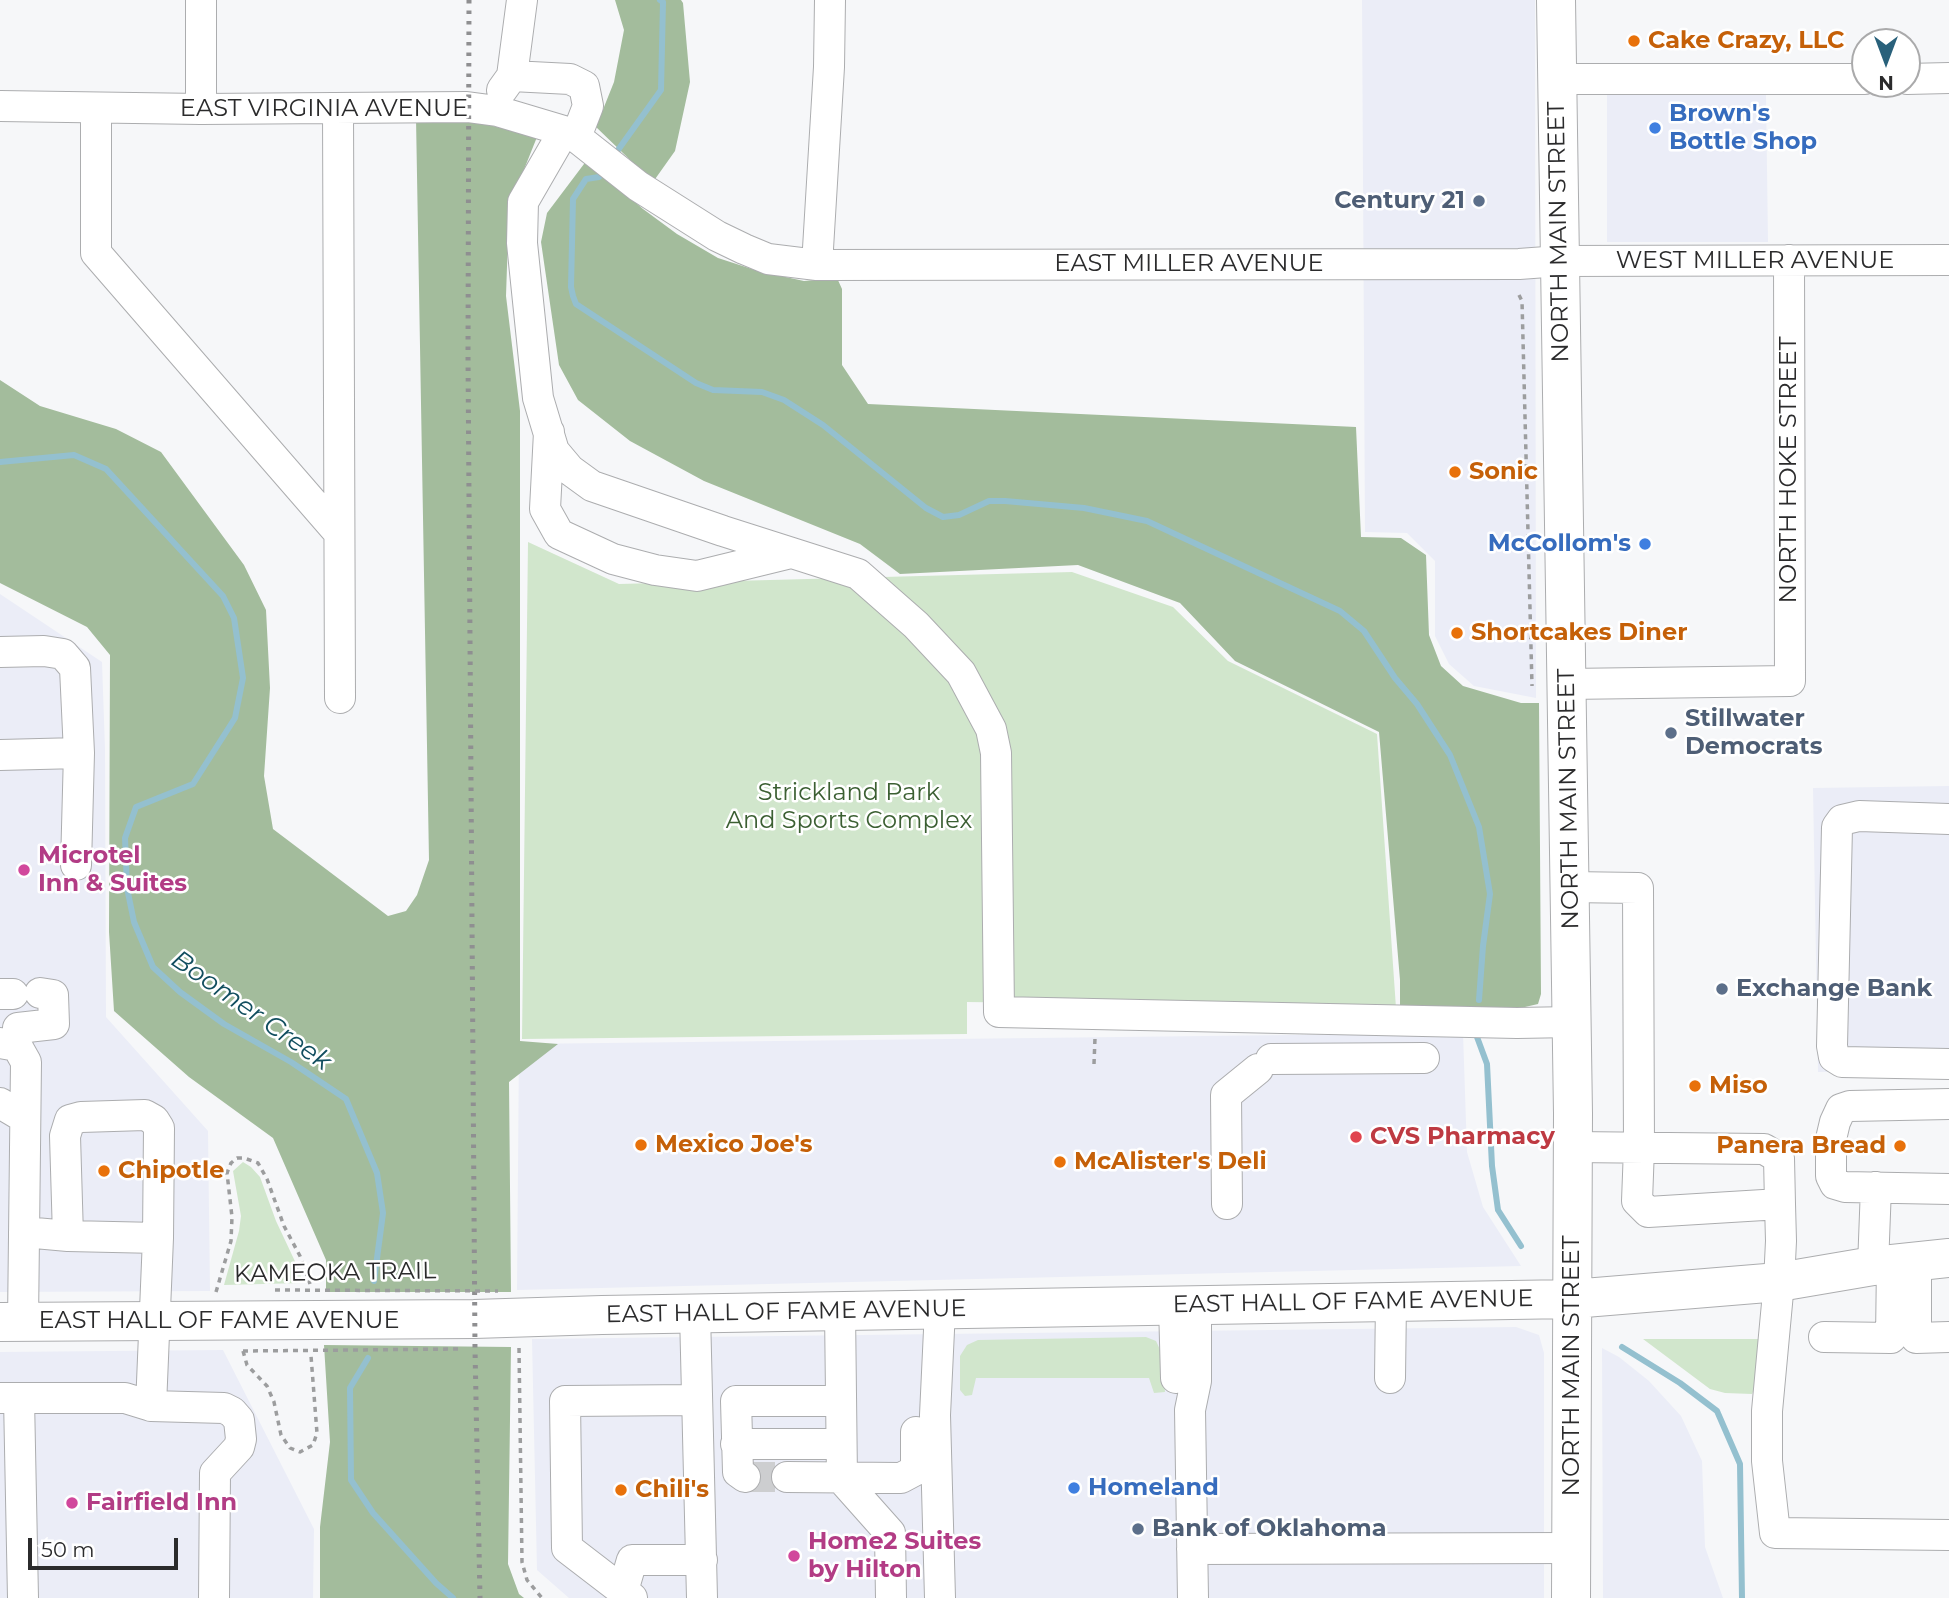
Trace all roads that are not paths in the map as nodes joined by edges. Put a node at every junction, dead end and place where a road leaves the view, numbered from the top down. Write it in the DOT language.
graph roads {
  1 [pos="201,0"];
  2 [pos="522,0"];
  3 [pos="830,0"];
  4 [pos="1556,0"];
  5 [pos="512,76"];
  6 [pos="1949,78"];
  7 [pos="1557,79"];
  8 [pos="1851,79"];
  9 [pos="1921,79"];
  10 [pos="0,106"];
  11 [pos="96,108"];
  12 [pos="201,109"];
  13 [pos="338,109"];
  14 [pos="497,111"];
  15 [pos="570,134"];
  16 [pos="1788,260"];
  17 [pos="1949,260"];
  18 [pos="1560,261"];
  19 [pos="817,265"];
  20 [pos="549,432"];
  21 [pos="339,533"];
  22 [pos="791,553"];
  23 [pos="0,652"];
  24 [pos="1550,685"];
  25 [pos="340,698"];
  26 [pos="79,753"];
  27 [pos="0,755"];
  28 [pos="1949,819"];
  29 [pos="76,865"];
  30 [pos="1570,887"];
  31 [pos="13,1015"];
  32 [pos="1572,1022"];
  33 [pos="1424,1058"];
  34 [pos="1949,1064"];
  35 [pos="0,1103"];
  36 [pos="1949,1104"];
  37 [pos="25,1118"];
  38 [pos="1573,1147"];
  39 [pos="1639,1148"];
  40 [pos="1876,1187"];
  41 [pos="1949,1189"];
  42 [pos="1227,1204"];
  43 [pos="1780,1204"];
  44 [pos="68,1236"];
  45 [pos="158,1238"];
  46 [pos="16,1239"];
  47 [pos="1907,1262"];
  48 [pos="1779,1282"];
  49 [pos="1572,1299"];
  50 [pos="1391,1301"];
  51 [pos="1185,1305"];
  52 [pos="940,1309"];
  53 [pos="840,1311"];
  54 [pos="695,1313"];
  55 [pos="153,1321"];
  56 [pos="11,1322"];
  57 [pos="1824,1337"];
  58 [pos="1949,1337"];
  59 [pos="1390,1378"];
  60 [pos="937,1382"];
  61 [pos="10,1398"];
  62 [pos="696,1400"];
  63 [pos="841,1401"];
  64 [pos="151,1406"];
  65 [pos="736,1444"];
  66 [pos="841,1444"];
  67 [pos="746,1477"];
  68 [pos="787,1477"];
  69 [pos="842,1479"];
  70 [pos="1949,1535"];
  71 [pos="1571,1548"];
  72 [pos="1192,1549"];
  73 [pos="702,1560"];
  74 [pos="628,1595"];
  75 [pos="23,1598"];
  76 [pos="214,1598"];
  77 [pos="702,1598"];
  78 [pos="891,1598"];
  79 [pos="940,1598"];
  80 [pos="1193,1598"];
  81 [pos="1571,1598"];
  1 -- 12 [label="street"];
  2 -- 5 [label="street"];
  3 -- 19 [label="street"];
  4 -- 7 [label="main road, NORTH MAIN STREET"];
  5 -- 14 [label="street"];
  5 -- 15 [label="street"];
  6 -- 9 [label="street"];
  7 -- 8 [label="street"];
  7 -- 18 [label="main road, NORTH MAIN STREET"];
  10 -- 11 [label="street, EAST VIRGINIA AVENUE"];
  11 -- 12 [label="street, EAST VIRGINIA AVENUE"];
  11 -- 21 [label="street"];
  12 -- 13 [label="street, EAST VIRGINIA AVENUE"];
  13 -- 14 [label="street, EAST VIRGINIA AVENUE"];
  13 -- 21 [label="street"];
  14 -- 15 [label="street, EAST VIRGINIA AVENUE"];
  15 -- 19 [label="street, EAST VIRGINIA AVENUE"];
  15 -- 20 [label="street"];
  16 -- 17 [label="street, WEST MILLER AVENUE"];
  16 -- 18 [label="street, WEST MILLER AVENUE"];
  16 -- 24 [label="street, NORTH HOKE STREET"];
  18 -- 19 [label="street, EAST MILLER AVENUE"];
  18 -- 24 [label="main road, NORTH MAIN STREET"];
  20 -- 22 [label="street"];
  20 -- 22 [label="street"];
  21 -- 25 [label="street"];
  22 -- 32 [label="street"];
  23 -- 26 [label="street"];
  24 -- 30 [label="main road, NORTH MAIN STREET"];
  26 -- 27 [label="street"];
  26 -- 29 [label="street"];
  28 -- 34 [label="street"];
  30 -- 32 [label="main road, NORTH MAIN STREET"];
  30 -- 39 [label="street"];
  31 -- 37 [label="street"];
  32 -- 38 [label="main road, NORTH MAIN STREET"];
  33 -- 42 [label="street"];
  35 -- 37 [label="street"];
  36 -- 40 [label="street"];
  37 -- 46 [label="street"];
  38 -- 39 [label="street"];
  38 -- 49 [label="main road, NORTH MAIN STREET"];
  39 -- 43 [label="street"];
  39 -- 43 [label="street"];
  40 -- 41 [label="street"];
  40 -- 47 [label="street"];
  43 -- 48 [label="street"];
  44 -- 45 [label="street"];
  44 -- 45 [label="street"];
  44 -- 46 [label="street"];
  45 -- 55 [label="street"];
  46 -- 56 [label="street"];
  47 -- 48 [label="main road, EAST HALL OF FAME AVENUE"];
  47 -- 57 [label="street"];
  47 -- 58 [label="street"];
  48 -- 49 [label="main road, EAST HALL OF FAME AVENUE"];
  48 -- 70 [label="street"];
  49 -- 50 [label="main road, EAST HALL OF FAME AVENUE"];
  49 -- 71 [label="main road, NORTH MAIN STREET"];
  50 -- 51 [label="main road, EAST HALL OF FAME AVENUE"];
  50 -- 59 [label="street"];
  51 -- 52 [label="main road, EAST HALL OF FAME AVENUE"];
  51 -- 72 [label="street"];
  52 -- 53 [label="main road, EAST HALL OF FAME AVENUE"];
  52 -- 60 [label="street"];
  53 -- 54 [label="main road, EAST HALL OF FAME AVENUE"];
  53 -- 63 [label="street"];
  54 -- 55 [label="main road, EAST HALL OF FAME AVENUE"];
  54 -- 62 [label="street"];
  55 -- 56 [label="main road, EAST HALL OF FAME AVENUE"];
  55 -- 64 [label="street"];
  60 -- 69 [label="street"];
  60 -- 79 [label="street"];
  61 -- 64 [label="street"];
  61 -- 75 [label="street"];
  62 -- 73 [label="street"];
  62 -- 74 [label="street"];
  63 -- 65 [label="street"];
  63 -- 66 [label="street"];
  64 -- 76 [label="street"];
  65 -- 66 [label="street"];
  65 -- 67 [label="street"];
  66 -- 69 [label="street"];
  68 -- 69 [label="street"];
  69 -- 78 [label="street"];
  71 -- 72 [label="street"];
  71 -- 81 [label="main road, NORTH MAIN STREET"];
  72 -- 80 [label="street"];
  73 -- 74 [label="street"];
  73 -- 77 [label="street"];
}
